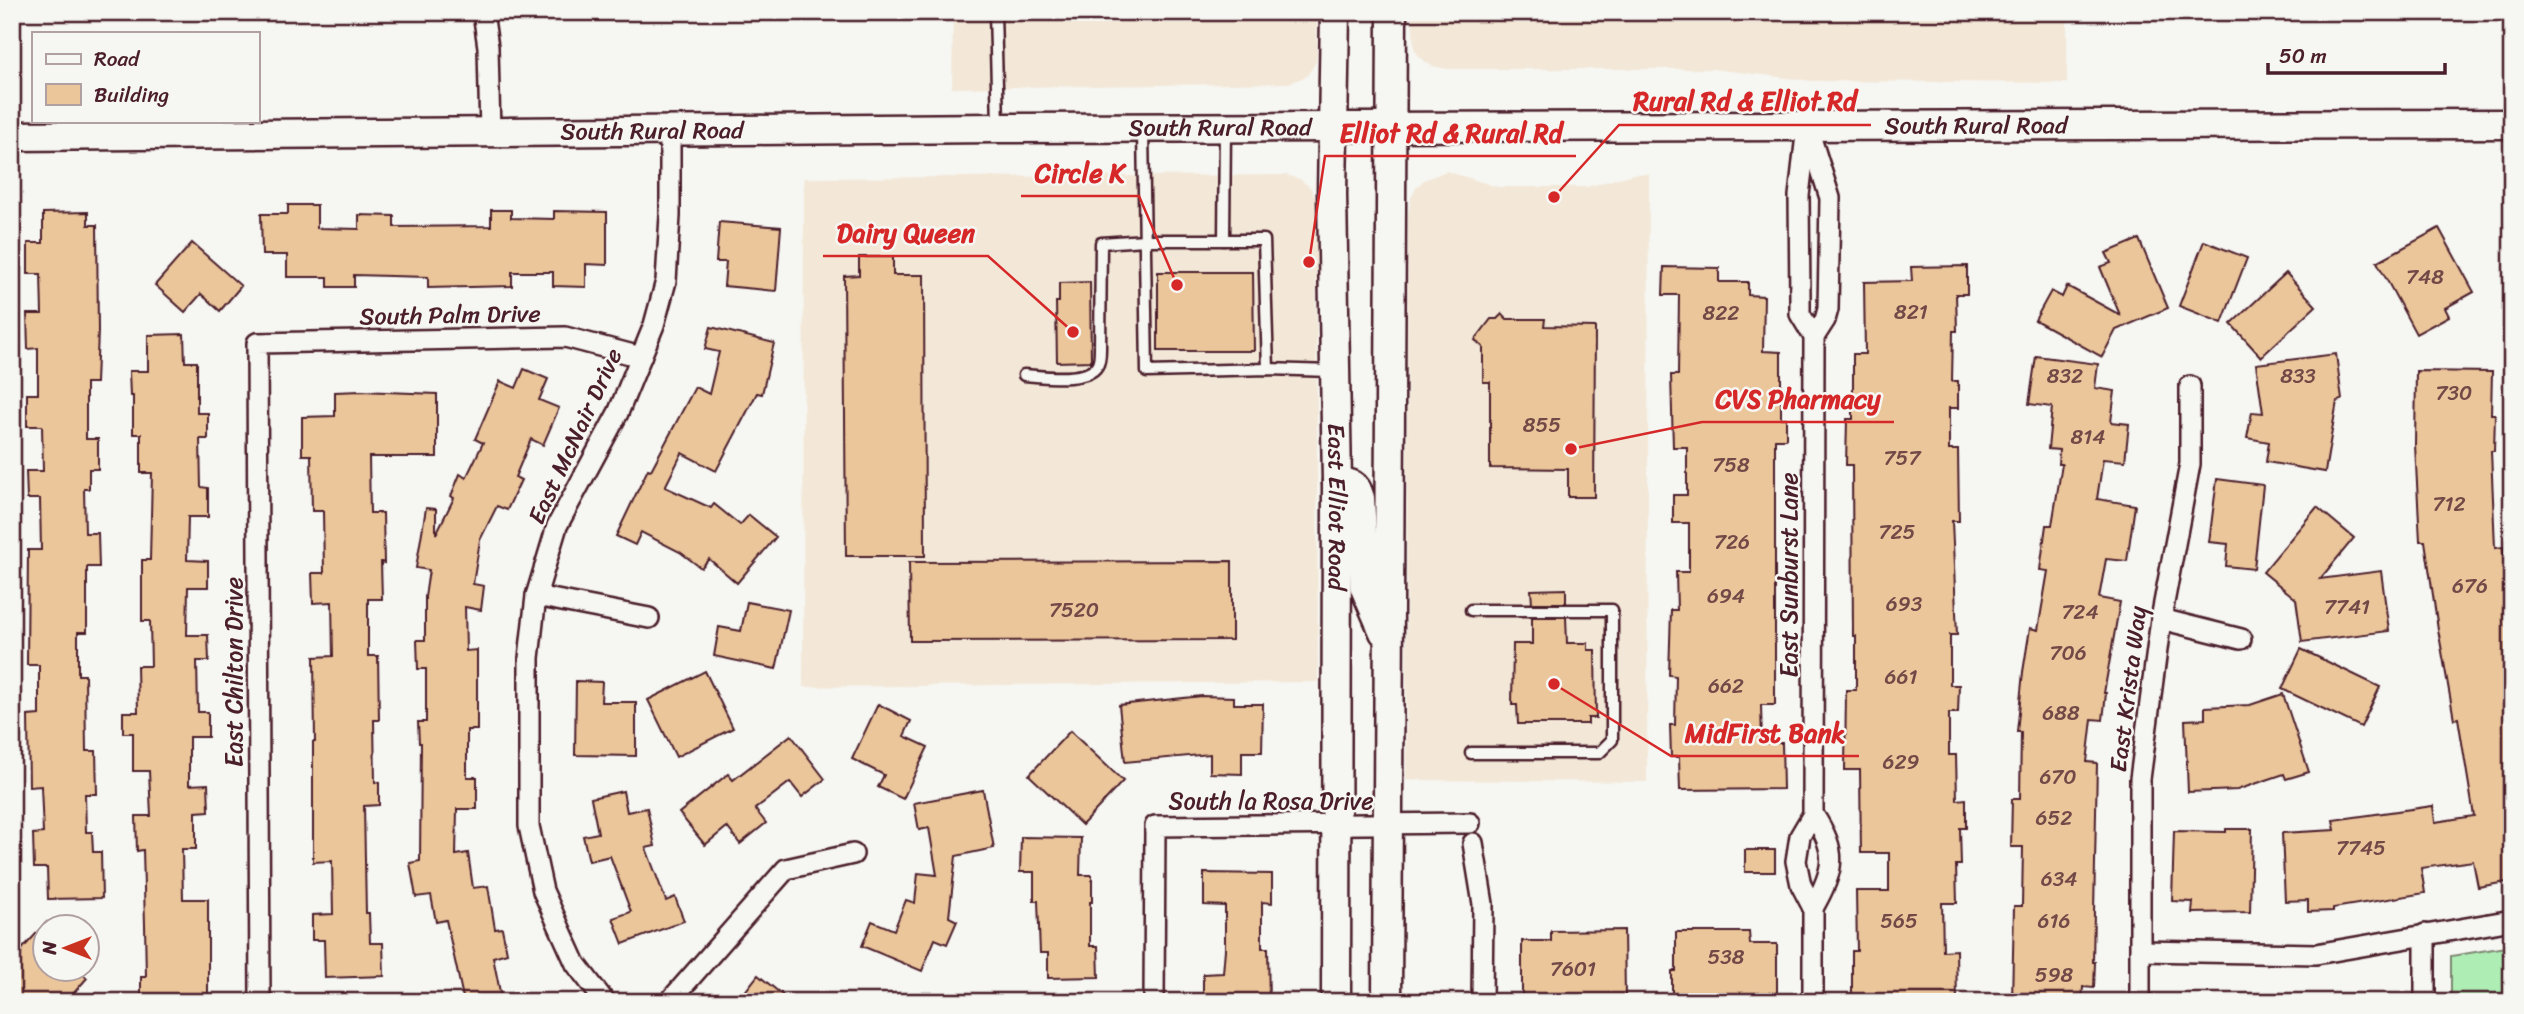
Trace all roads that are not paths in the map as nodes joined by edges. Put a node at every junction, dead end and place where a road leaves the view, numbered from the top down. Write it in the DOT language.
graph roads {
  1 [pos="483,12"];
  2 [pos="995,12"];
  3 [pos="1335,12"];
  4 [pos="1392,12"];
  5 [pos="2512,124"];
  6 [pos="1807,125"];
  7 [pos="1392,127"];
  8 [pos="998,128"];
  9 [pos="1225,128"];
  10 [pos="1334,128"];
  11 [pos="1143,129"];
  12 [pos="670,131"];
  13 [pos="490,134"];
  14 [pos="12,136"];
  15 [pos="1145,240"];
  16 [pos="1224,240"];
  17 [pos="1814,337"];
  18 [pos="257,343"];
  19 [pos="640,357"];
  20 [pos="1268,369"];
  21 [pos="1335,372"];
  22 [pos="1024,375"];
  23 [pos="2190,386"];
  24 [pos="1337,482"];
  25 [pos="536,596"];
  26 [pos="1471,610"];
  27 [pos="649,618"];
  28 [pos="2161,619"];
  29 [pos="2241,639"];
  30 [pos="1388,640"];
  31 [pos="1471,753"];
  32 [pos="1813,814"];
  33 [pos="1471,823"];
  34 [pos="1336,825"];
  35 [pos="1387,825"];
  36 [pos="1473,843"];
  37 [pos="853,855"];
  38 [pos="1813,908"];
  39 [pos="2512,920"];
  40 [pos="2425,934"];
  41 [pos="2140,951"];
  42 [pos="260,1002"];
  43 [pos="605,1002"];
  44 [pos="669,1002"];
  45 [pos="1154,1002"];
  46 [pos="1336,1002"];
  47 [pos="1387,1002"];
  48 [pos="1482,1002"];
  49 [pos="1813,1002"];
  50 [pos="2140,1002"];
  51 [pos="2425,1002"];
  1 -- 13 [label="street"];
  2 -- 8 [label="lane"];
  3 -- 10 [label="main road, East Elliot Road"];
  4 -- 7 [label="main road"];
  5 -- 6 [label="main road, South Rural Road"];
  6 -- 7 [label="main road, South Rural Road"];
  6 -- 17 [label="street, East Sunburst Lane"];
  6 -- 17 [label="street, East Sunburst Lane"];
  7 -- 10 [label="main road, South Rural Road"];
  7 -- 30 [label="main road"];
  8 -- 11 [label="main road, South Rural Road"];
  8 -- 12 [label="main road, South Rural Road"];
  9 -- 10 [label="main road, South Rural Road"];
  9 -- 11 [label="main road, South Rural Road"];
  9 -- 16 [label="lane"];
  10 -- 21 [label="main road, East Elliot Road"];
  11 -- 15 [label="lane"];
  12 -- 13 [label="main road, South Rural Road"];
  12 -- 19 [label="street, East McNair Drive"];
  13 -- 14 [label="main road, South Rural Road"];
  15 -- 16 [label="lane"];
  15 -- 20 [label="lane"];
  15 -- 22 [label="lane"];
  16 -- 20 [label="lane"];
  17 -- 32 [label="street, East Sunburst Lane"];
  18 -- 19 [label="street, South Palm Drive"];
  18 -- 42 [label="street, East Chilton Drive"];
  19 -- 25 [label="street, East McNair Drive"];
  20 -- 21 [label="lane"];
  21 -- 24 [label="main road, East Elliot Road"];
  23 -- 28 [label="street, East Krista Way"];
  24 -- 30 [label="main road"];
  24 -- 34 [label="main road, East Elliot Road"];
  25 -- 27 [label="street"];
  25 -- 43 [label="street, East McNair Drive"];
  26 -- 31 [label="lane"];
  28 -- 29 [label="street"];
  28 -- 41 [label="street, East Krista Way"];
  30 -- 35 [label="main road"];
  32 -- 38 [label="street, East Sunburst Lane"];
  32 -- 38 [label="street, East Sunburst Lane"];
  33 -- 35 [label="street, South la Rosa Drive"];
  33 -- 36 [label="lane"];
  34 -- 35 [label="street, South la Rosa Drive"];
  34 -- 45 [label="street, South la Rosa Drive"];
  34 -- 46 [label="main road, East Elliot Road"];
  35 -- 47 [label="main road"];
  36 -- 48 [label="street"];
  37 -- 44 [label="street"];
  38 -- 49 [label="street, East Sunburst Lane"];
  39 -- 40 [label="street"];
  40 -- 41 [label="street"];
  40 -- 51 [label="street"];
  41 -- 50 [label="street, East Krista Way"];
}
